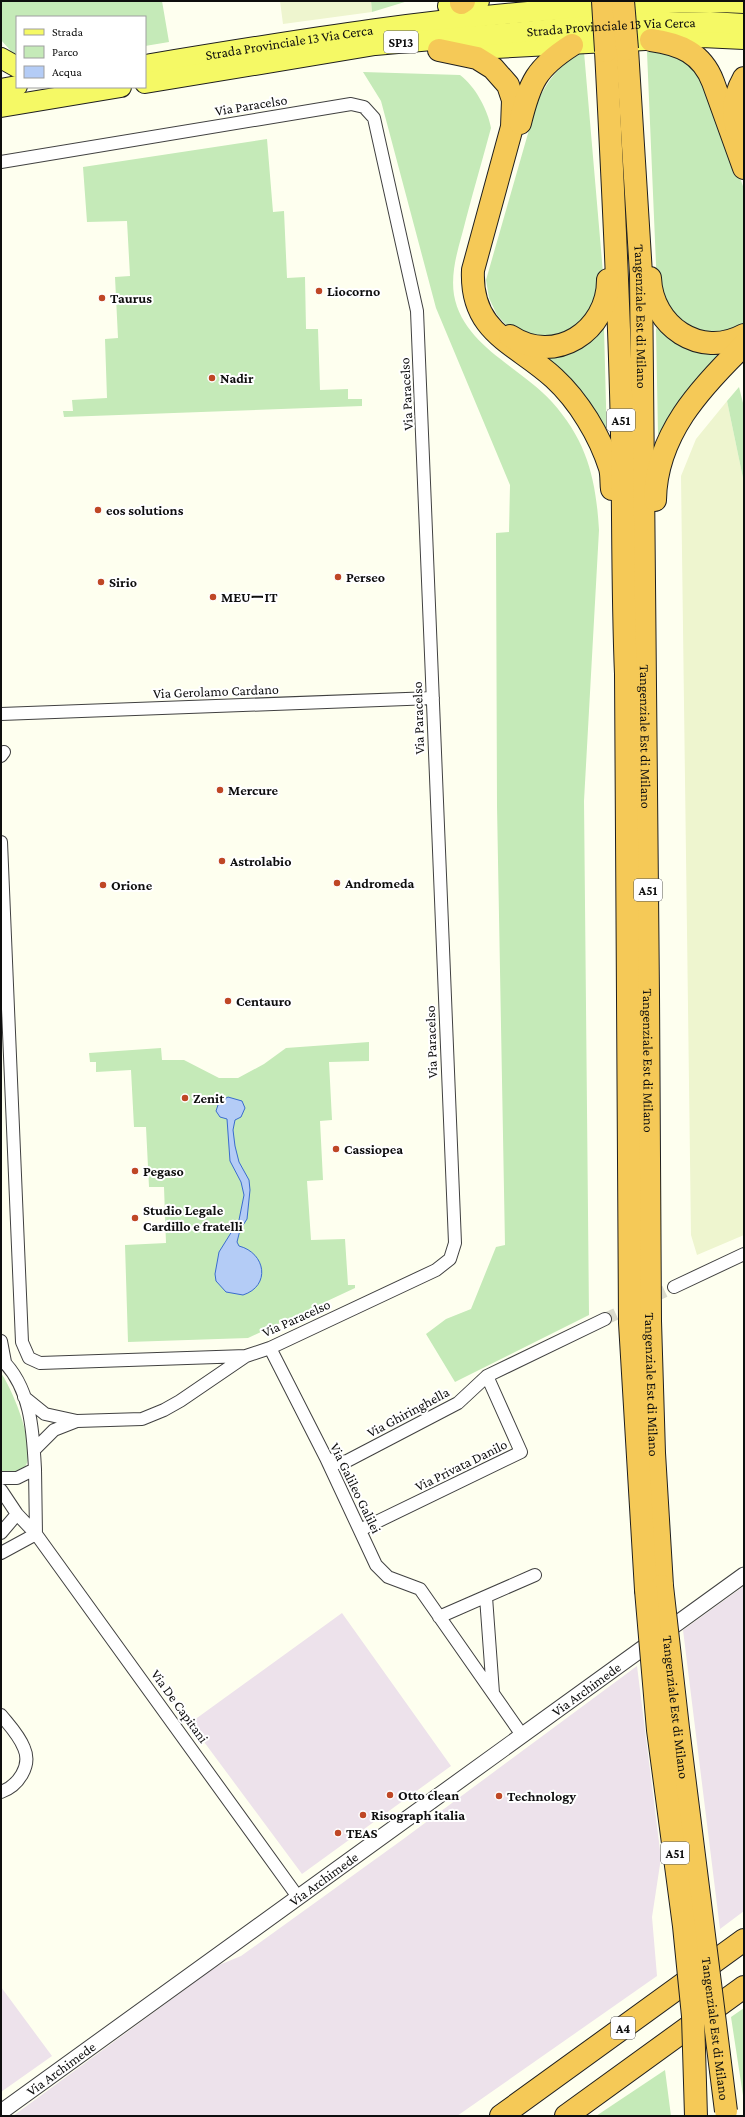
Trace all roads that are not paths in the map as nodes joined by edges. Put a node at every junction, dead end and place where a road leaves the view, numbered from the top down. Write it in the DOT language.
graph roads {
  1 [pos="603,1"];
  2 [pos="623,1"];
  3 [pos="468,2"];
  4 [pos="744,3"];
  5 [pos="744,24"];
  6 [pos="322,37"];
  7 [pos="744,39"];
  8 [pos="651,40"];
  9 [pos="572,46"];
  10 [pos="440,50"];
  11 [pos="1,58"];
  12 [pos="288,59"];
  13 [pos="146,65"];
  14 [pos="16,66"];
  15 [pos="744,78"];
  16 [pos="146,83"];
  17 [pos="16,86"];
  18 [pos="115,88"];
  19 [pos="1,89"];
  20 [pos="1,107"];
  21 [pos="744,147"];
  22 [pos="1,162"];
  23 [pos="744,168"];
  24 [pos="636,195"];
  25 [pos="617,242"];
  26 [pos="744,335"];
  27 [pos="744,345"];
  28 [pos="645,596"];
  29 [pos="623,599"];
  30 [pos="433,698"];
  31 [pos="1,714"];
  32 [pos="1,842"];
  33 [pos="744,1254"];
  34 [pos="674,1287"];
  35 [pos="605,1319"];
  36 [pos="1,1341"];
  37 [pos="270,1348"];
  38 [pos="246,1356"];
  39 [pos="3,1361"];
  40 [pos="487,1376"];
  41 [pos="24,1397"];
  42 [pos="78,1421"];
  43 [pos="34,1449"];
  44 [pos="326,1458"];
  45 [pos="35,1469"];
  46 [pos="1,1478"];
  47 [pos="1,1490"];
  48 [pos="17,1514"];
  49 [pos="360,1530"];
  50 [pos="1,1533"];
  51 [pos="36,1534"];
  52 [pos="1,1552"];
  53 [pos="536,1575"];
  54 [pos="744,1575"];
  55 [pos="654,1588"];
  56 [pos="486,1597"];
  57 [pos="439,1618"];
  58 [pos="493,1694"];
  59 [pos="1,1715"];
  60 [pos="522,1735"];
  61 [pos="1,1792"];
  62 [pos="298,1897"];
  63 [pos="744,1940"];
  64 [pos="744,1987"];
  65 [pos="1,2112"];
  66 [pos="727,2113"];
  67 [pos="501,2116"];
  68 [pos="566,2116"];
  69 [pos="696,2116"];
  1 -- 25 [label="highway, Tangenziale Est di Milano / A51, bridge"];
  2 -- 24 [label="highway, Tangenziale Est di Milano / A51, bridge"];
  3 -- 6 [label="main road"];
  4 -- 6 [label="main road, Strada Provinciale 13 Via Cerca / SP13"];
  5 -- 12 [label="main road, Strada Provinciale 13 Via Cerca / SP13"];
  6 -- 13 [label="main road, Strada Provinciale 13 Via Cerca / SP13"];
  7 -- 8 [label="main road"];
  8 -- 9 [label="main road"];
  8 -- 23 [label="highway"];
  9 -- 10 [label="main road"];
  9 -- 25 [label="highway"];
  10 -- 12 [label="main road"];
  10 -- 29 [label="highway"];
  11 -- 14 [label="main road"];
  12 -- 16 [label="main road, Strada Provinciale 13 Via Cerca / SP13"];
  15 -- 21 [label="highway"];
  17 -- 19 [label="main road"];
  18 -- 20 [label="main road"];
  22 -- 30 [label="street, Via Paracelso"];
  24 -- 26 [label="highway"];
  24 -- 28 [label="highway, Tangenziale Est di Milano / A51"];
  25 -- 29 [label="highway, Tangenziale Est di Milano / A51"];
  27 -- 28 [label="highway"];
  28 -- 55 [label="highway, Tangenziale Est di Milano / A51"];
  29 -- 55 [label="highway, Tangenziale Est di Milano / A51"];
  30 -- 31 [label="street, Via Gerolamo Cardano"];
  30 -- 37 [label="street, Via Paracelso"];
  32 -- 38 [label="street, Via Paracelso"];
  33 -- 34 [label="street"];
  35 -- 40 [label="street, Via Ghiringhella"];
  36 -- 39 [label="street"];
  37 -- 38 [label="street, Via Paracelso"];
  37 -- 44 [label="street, Via Galileo Galilei"];
  38 -- 42 [label="street"];
  39 -- 41 [label="street"];
  40 -- 44 [label="street, Via Ghiringhella"];
  40 -- 49 [label="street, Via Privata Danilo"];
  41 -- 42 [label="street"];
  41 -- 43 [label="street"];
  42 -- 43 [label="street"];
  43 -- 45 [label="street"];
  44 -- 49 [label="street, Via Galileo Galilei"];
  45 -- 46 [label="street"];
  45 -- 51 [label="street"];
  47 -- 48 [label="street, Via De Capitani"];
  48 -- 50 [label="street"];
  48 -- 51 [label="street, Via De Capitani"];
  49 -- 57 [label="street, Via Galileo Galilei"];
  51 -- 52 [label="street"];
  51 -- 62 [label="street, Via De Capitani"];
  53 -- 56 [label="street"];
  54 -- 60 [label="street, Via Archimede"];
  55 -- 66 [label="highway, Tangenziale Est di Milano / A51, bridge"];
  55 -- 69 [label="highway, Tangenziale Est di Milano / A51, bridge"];
  56 -- 57 [label="street"];
  56 -- 58 [label="street"];
  57 -- 58 [label="street, Via Galileo Galilei"];
  58 -- 60 [label="street, Via Galileo Galilei"];
  59 -- 61 [label="street"];
  60 -- 62 [label="street, Via Archimede"];
  62 -- 65 [label="street, Via Archimede"];
  63 -- 67 [label="highway, A4"];
  64 -- 68 [label="highway"];
}
